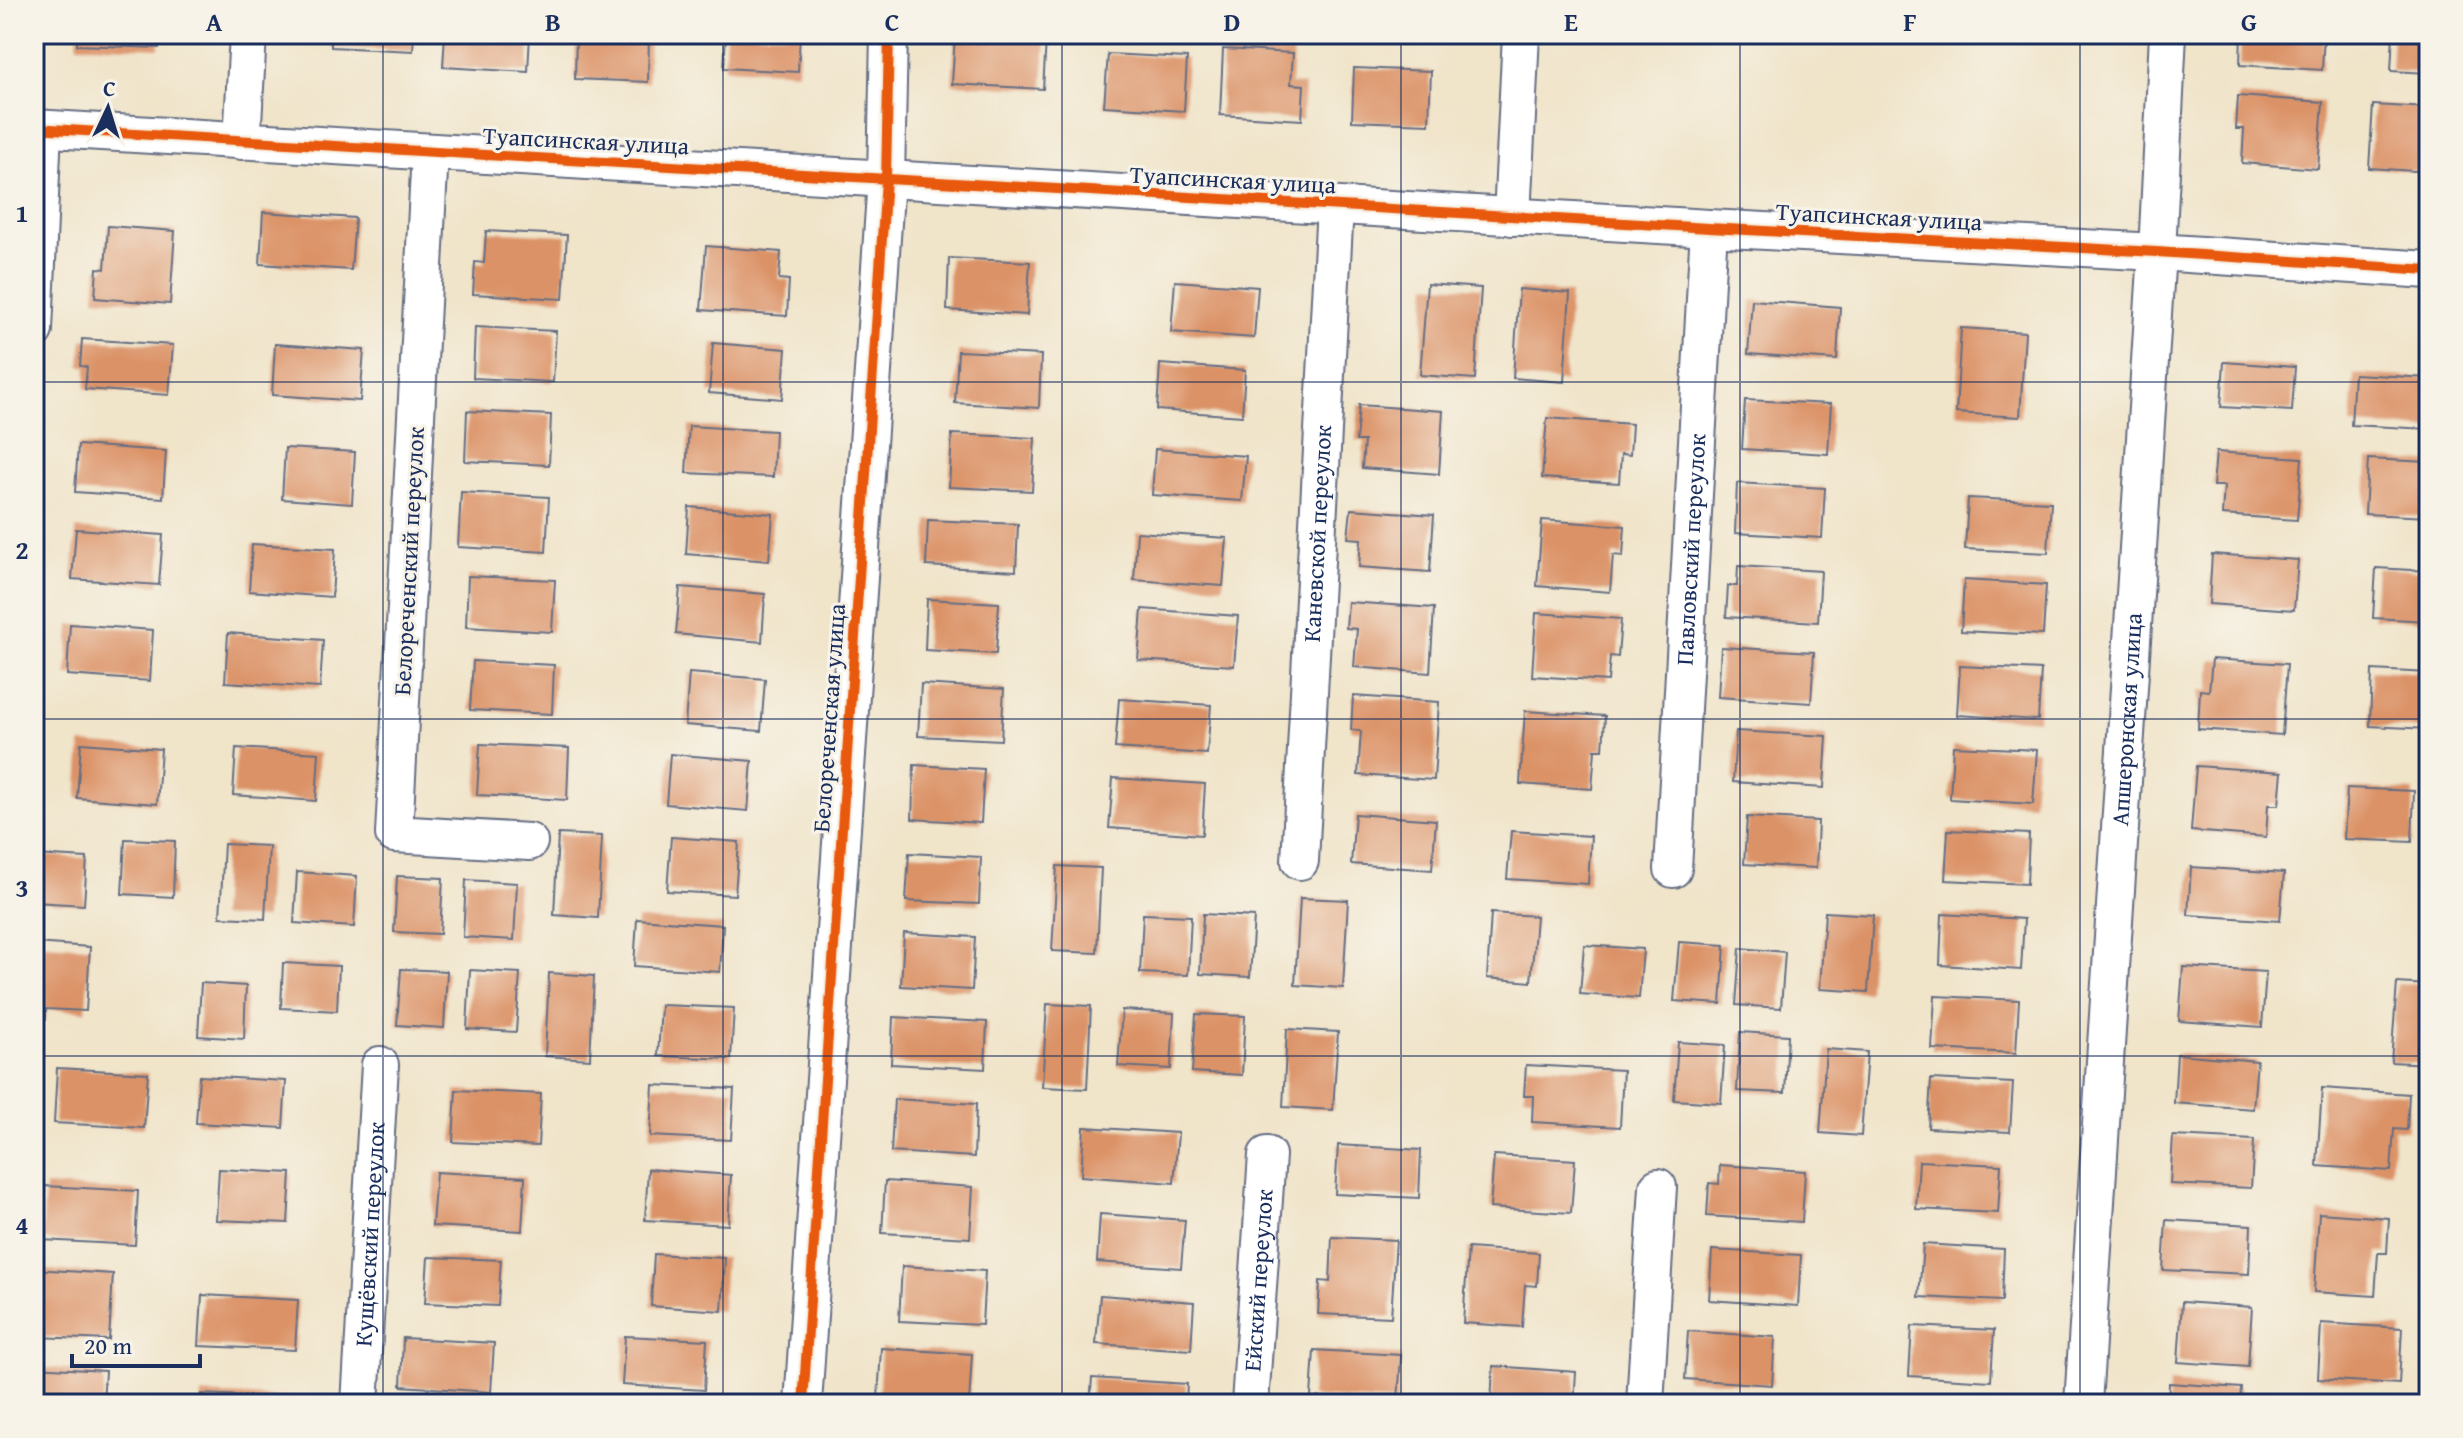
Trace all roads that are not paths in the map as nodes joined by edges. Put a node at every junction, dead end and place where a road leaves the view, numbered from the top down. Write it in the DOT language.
graph roads {
  1 [pos="248,34"];
  2 [pos="889,34"];
  3 [pos="1521,34"];
  4 [pos="2168,34"];
  5 [pos="38,129"];
  6 [pos="242,141"];
  7 [pos="430,152"];
  8 [pos="886,179"];
  9 [pos="1335,206"];
  10 [pos="1512,217"];
  11 [pos="1709,228"];
  12 [pos="2157,252"];
  13 [pos="2429,270"];
  14 [pos="34,330"];
  15 [pos="529,842"];
  16 [pos="1300,861"];
  17 [pos="1673,869"];
  18 [pos="380,1065"];
  19 [pos="1267,1155"];
  20 [pos="1658,1187"];
  21 [pos="360,1404"];
  22 [pos="803,1404"];
  23 [pos="1250,1404"];
  24 [pos="1645,1404"];
  25 [pos="2083,1404"];
  1 -- 6 [label="street"];
  2 -- 8 [label="street, Белореченская улица"];
  3 -- 10 [label="street"];
  4 -- 12 [label="street, Апшеронская улица"];
  5 -- 6 [label="street, Туапсинская улица"];
  5 -- 14 [label="street"];
  6 -- 7 [label="street, Туапсинская улица"];
  7 -- 8 [label="street, Туапсинская улица"];
  7 -- 15 [label="street, Белореченский переулок"];
  8 -- 9 [label="street, Туапсинская улица"];
  8 -- 22 [label="street, Белореченская улица"];
  9 -- 10 [label="street, Туапсинская улица"];
  9 -- 16 [label="street, Каневской переулок"];
  10 -- 11 [label="street, Туапсинская улица"];
  11 -- 12 [label="street, Туапсинская улица"];
  11 -- 17 [label="street, Павловский переулок"];
  12 -- 13 [label="street, Туапсинская улица"];
  12 -- 25 [label="street, Апшеронская улица"];
  18 -- 21 [label="street, Кущёвский переулок"];
  19 -- 23 [label="street, Ейский переулок"];
  20 -- 24 [label="street"];
}
